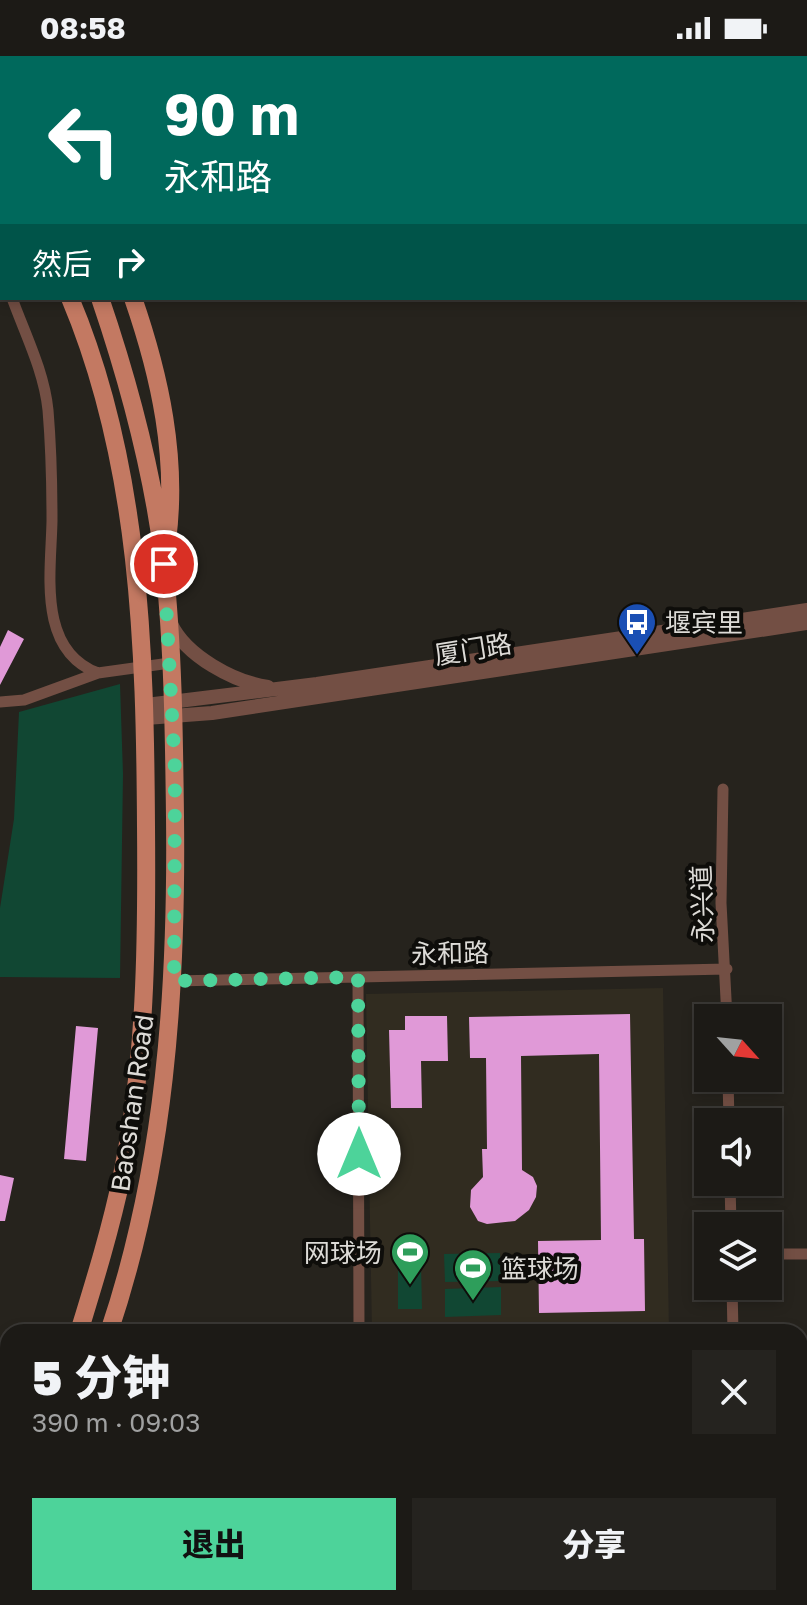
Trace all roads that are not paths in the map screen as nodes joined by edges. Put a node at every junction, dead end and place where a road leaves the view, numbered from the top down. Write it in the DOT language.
graph roads {
  1 [pos="13,300"];
  2 [pos="71,300"];
  3 [pos="101,300"];
  4 [pos="134,300"];
  5 [pos="164,564"];
  6 [pos="807,610"];
  7 [pos="168,616"];
  8 [pos="807,623"];
  9 [pos="170,663"];
  10 [pos="144,666"];
  11 [pos="98,673"];
  12 [pos="280,689"];
  13 [pos="0,702"];
  14 [pos="172,711"];
  15 [pos="146,712"];
  16 [pos="723,789"];
  17 [pos="727,969"];
  18 [pos="358,977"];
  19 [pos="174,981"];
  20 [pos="727,1004"];
  21 [pos="782,1254"];
  22 [pos="807,1254"];
  23 [pos="732,1300"];
  24 [pos="81,1324"];
  25 [pos="112,1324"];
  26 [pos="359,1324"];
  27 [pos="733,1324"];
  1 -- 11 [label="street"];
  2 -- 10 [label="main road, Baoshan Road"];
  3 -- 5 [label="main road, Baoshan Road"];
  4 -- 5 [label="main road"];
  5 -- 7 [label="main road, Baoshan Road"];
  6 -- 12 [label="street, 厦门路"];
  7 -- 9 [label="main road, Baoshan Road"];
  7 -- 12 [label="street"];
  8 -- 14 [label="street, 厦门路"];
  9 -- 10 [label="street"];
  9 -- 14 [label="main road, Baoshan Road"];
  10 -- 11 [label="street"];
  10 -- 15 [label="main road, Baoshan Road"];
  11 -- 13 [label="street"];
  12 -- 14 [label="street, 厦门路"];
  14 -- 15 [label="street, 厦门路"];
  14 -- 19 [label="main road, Baoshan Road"];
  15 -- 24 [label="main road, Baoshan Road"];
  16 -- 17 [label="street, 永兴道"];
  17 -- 18 [label="street, 永和路"];
  17 -- 20 [label="street, 永兴道"];
  18 -- 19 [label="street, 永和路"];
  18 -- 26 [label="street"];
  19 -- 25 [label="main road, Baoshan Road"];
  21 -- 22 [label="street"];
  23 -- 27 [label="street"];
}
